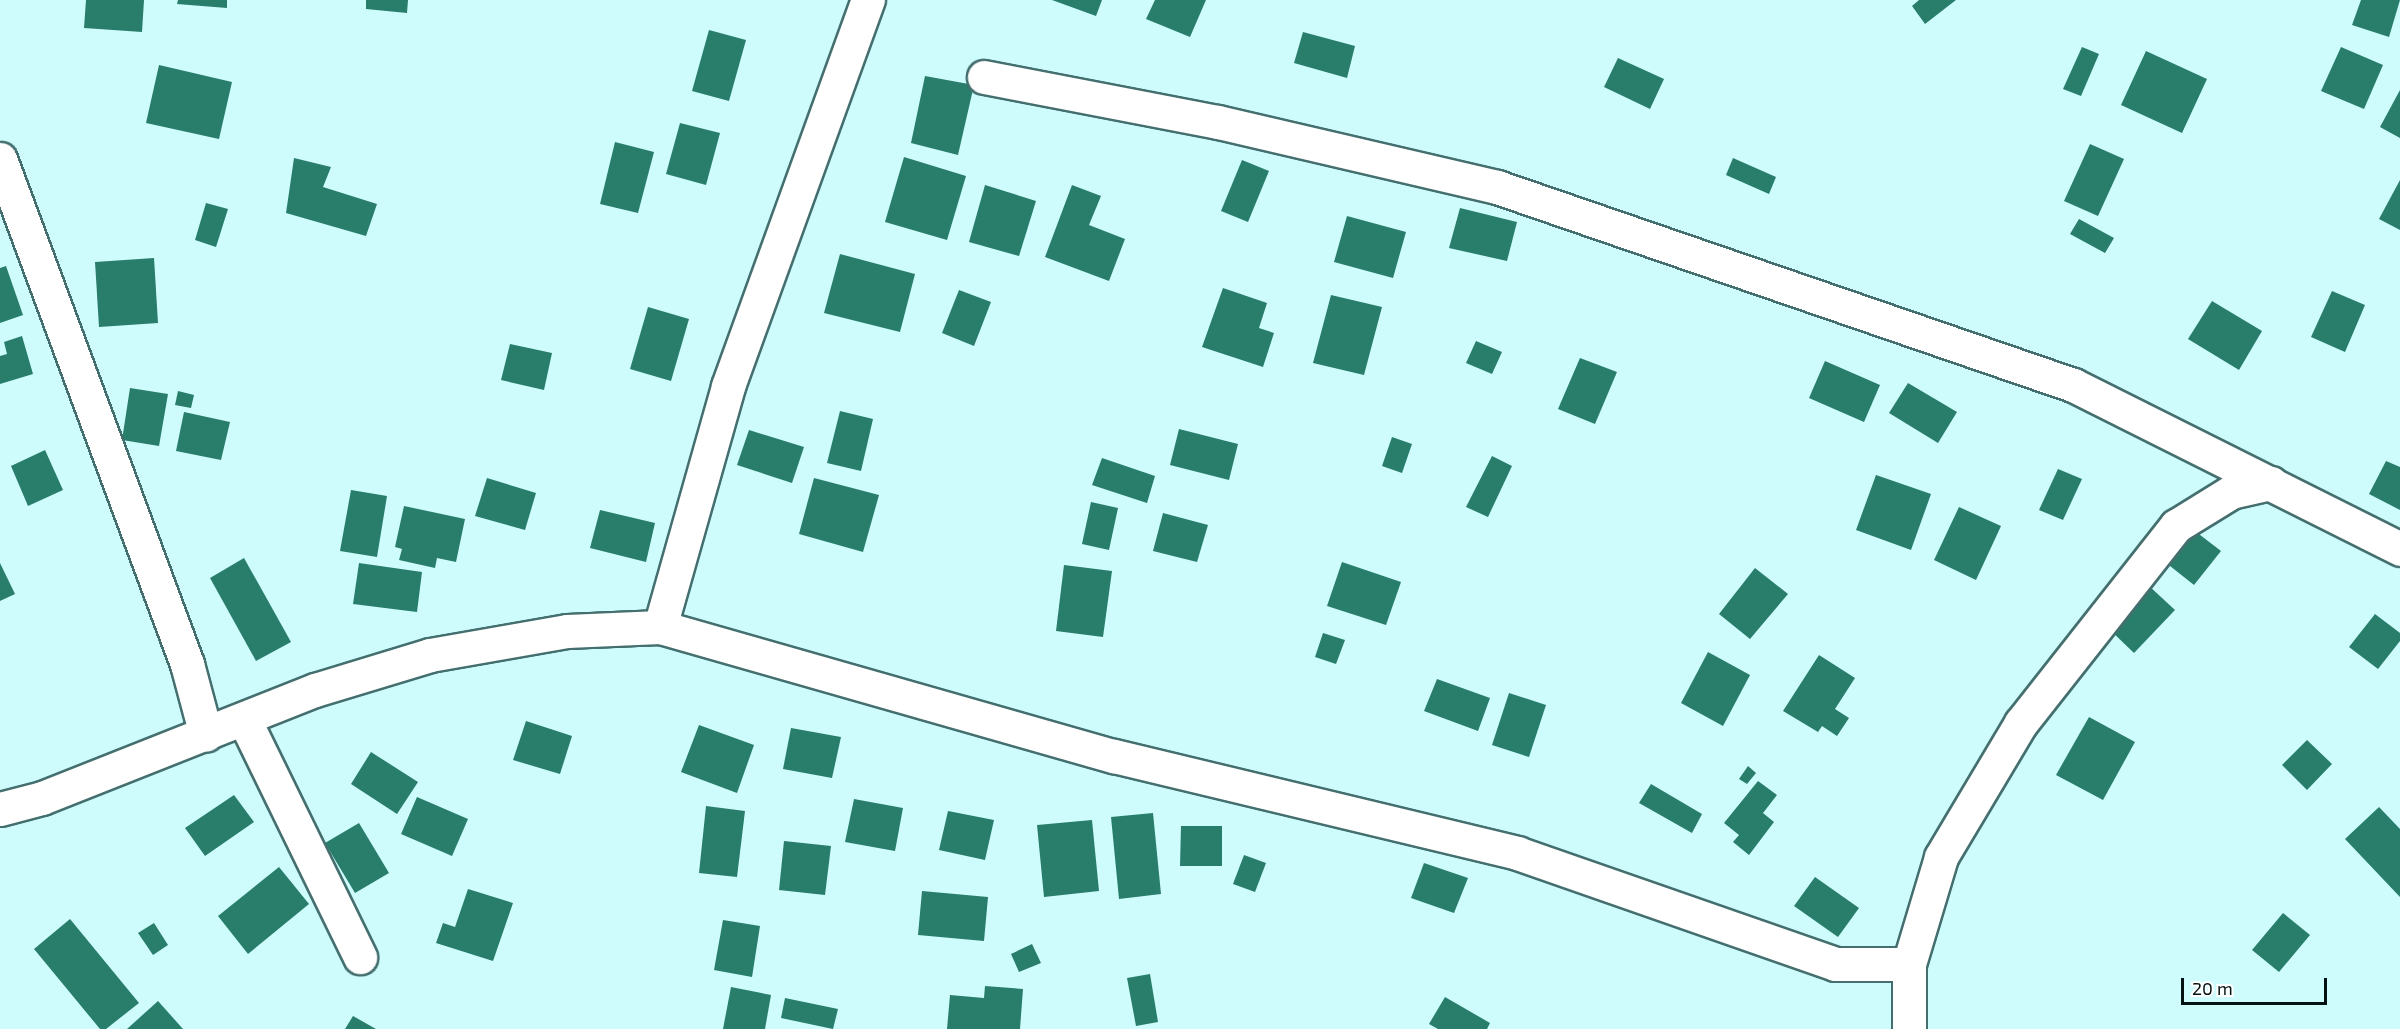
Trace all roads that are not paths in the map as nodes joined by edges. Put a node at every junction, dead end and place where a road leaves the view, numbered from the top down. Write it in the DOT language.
graph roads {
  1 [pos="868,0"];
  2 [pos="984,78"];
  3 [pos="0,159"];
  4 [pos="2271,483"];
  5 [pos="2400,549"];
  6 [pos="660,627"];
  7 [pos="244,719"];
  8 [pos="206,735"];
  9 [pos="0,809"];
  10 [pos="360,957"];
  11 [pos="1909,964"];
  12 [pos="1909,1029"];
  1 -- 6 [label="street"];
  2 -- 4 [label="street"];
  3 -- 8 [label="street"];
  4 -- 5 [label="street"];
  4 -- 11 [label="street"];
  6 -- 7 [label="street"];
  6 -- 11 [label="street"];
  7 -- 8 [label="street"];
  7 -- 10 [label="street"];
  8 -- 9 [label="street"];
  11 -- 12 [label="street"];
}
